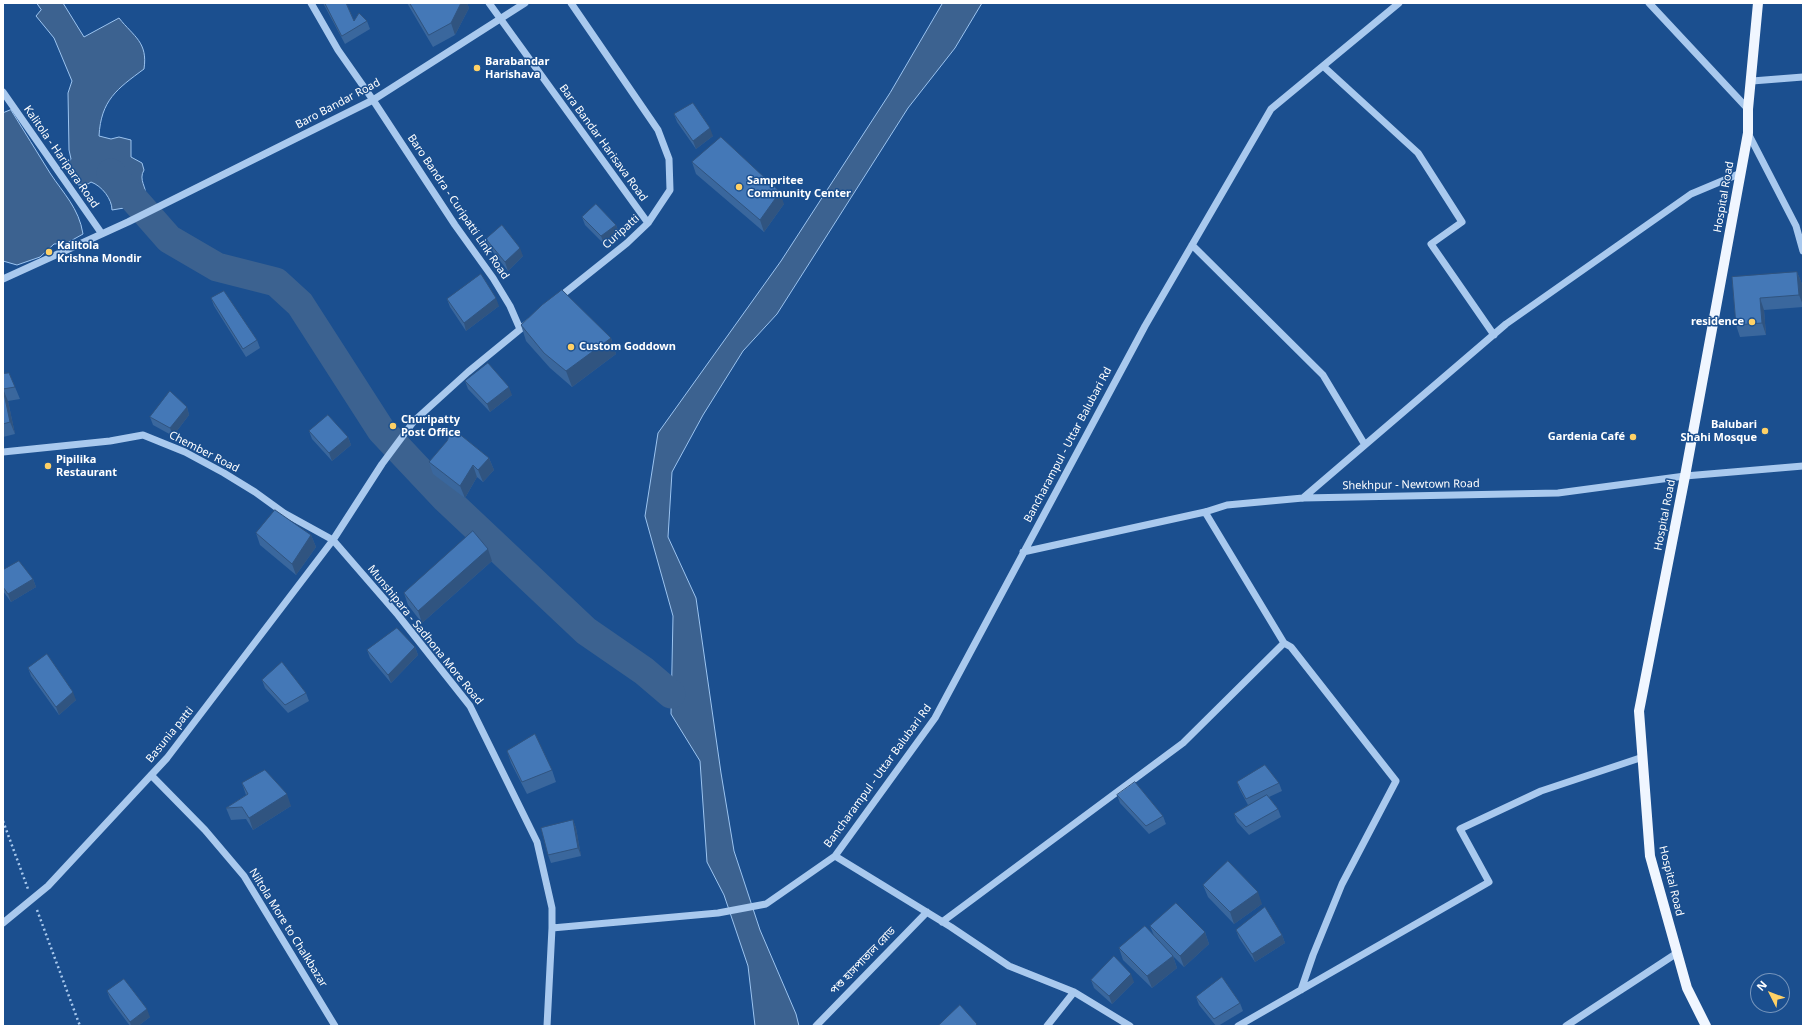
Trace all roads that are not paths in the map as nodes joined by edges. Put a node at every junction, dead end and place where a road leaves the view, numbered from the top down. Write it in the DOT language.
graph roads {
  1 [pos="311,3"];
  2 [pos="489,3"];
  3 [pos="525,3"];
  4 [pos="571,3"];
  5 [pos="1399,3"];
  6 [pos="1649,3"];
  7 [pos="1758,3"];
  8 [pos="499,18"];
  9 [pos="1324,66"];
  10 [pos="1803,77"];
  11 [pos="1752,81"];
  12 [pos="3,92"];
  13 [pos="373,100"];
  14 [pos="1748,109"];
  15 [pos="1748,133"];
  16 [pos="1741,173"];
  17 [pos="648,223"];
  18 [pos="102,234"];
  19 [pos="1192,245"];
  20 [pos="1803,251"];
  21 [pos="3,279"];
  22 [pos="550,305"];
  23 [pos="538,315"];
  24 [pos="520,329"];
  25 [pos="1494,335"];
  26 [pos="1365,445"];
  27 [pos="3,452"];
  28 [pos="1803,466"];
  29 [pos="1685,476"];
  30 [pos="1303,498"];
  31 [pos="1205,512"];
  32 [pos="333,540"];
  33 [pos="1023,552"];
  34 [pos="1284,643"];
  35 [pos="1643,758"];
  36 [pos="151,776"];
  37 [pos="835,856"];
  38 [pos="927,912"];
  39 [pos="942,922"];
  40 [pos="3,923"];
  41 [pos="552,928"];
  42 [pos="1677,953"];
  43 [pos="1301,990"];
  44 [pos="1074,992"];
  45 [pos="335,1026"];
  46 [pos="547,1026"];
  47 [pos="816,1026"];
  48 [pos="1047,1026"];
  49 [pos="1130,1026"];
  50 [pos="1238,1026"];
  51 [pos="1566,1026"];
  52 [pos="1706,1026"];
  1 -- 13 [label="street, Baro Bandra - Curipatti Link Road"];
  2 -- 8 [label="street, Bara Bandar Harisava Road"];
  3 -- 8 [label="street, Baro Bandar Road"];
  4 -- 17 [label="street, Curipatti"];
  5 -- 9 [label="street, Bancharampul - Uttar Balubari Rd"];
  6 -- 14 [label="street"];
  7 -- 11 [label="main road, Hospital Road"];
  8 -- 13 [label="street, Baro Bandar Road"];
  8 -- 17 [label="street, Bara Bandar Harisava Road"];
  9 -- 19 [label="street, Bancharampul - Uttar Balubari Rd"];
  9 -- 25 [label="street"];
  10 -- 11 [label="street"];
  11 -- 14 [label="main road, Hospital Road"];
  12 -- 18 [label="street, Kalitola - Haripara Road"];
  13 -- 18 [label="street, Baro Bandar Road"];
  13 -- 24 [label="street, Baro Bandra - Curipatti Link Road"];
  14 -- 15 [label="main road, Hospital Road"];
  15 -- 16 [label="main road, Hospital Road"];
  15 -- 20 [label="street"];
  16 -- 25 [label="street"];
  16 -- 29 [label="main road, Hospital Road"];
  17 -- 22 [label="street, Curipatti"];
  18 -- 21 [label="street, Baro Bandar Road"];
  19 -- 26 [label="street"];
  19 -- 33 [label="street, Bancharampul - Uttar Balubari Rd"];
  23 -- 24 [label="street"];
  24 -- 32 [label="street, Basunia patti"];
  25 -- 26 [label="street"];
  26 -- 30 [label="street"];
  27 -- 32 [label="street, Chember Road"];
  28 -- 29 [label="street, Shekhpur - Newtown Road"];
  29 -- 30 [label="street, Shekhpur - Newtown Road"];
  29 -- 35 [label="main road, Hospital Road"];
  30 -- 31 [label="street, Shekhpur - Newtown Road"];
  31 -- 33 [label="street, Shekhpur - Newtown Road"];
  31 -- 34 [label="street"];
  32 -- 36 [label="street, Basunia patti"];
  32 -- 41 [label="street, Munshipara - Sadhona More Road"];
  33 -- 37 [label="street, Bancharampul - Uttar Balubari Rd"];
  34 -- 39 [label="street"];
  34 -- 43 [label="street"];
  35 -- 42 [label="main road, Hospital Road"];
  35 -- 43 [label="street"];
  36 -- 40 [label="street, Basunia patti"];
  36 -- 45 [label="street, Niltola More to Chalkbazar"];
  37 -- 38 [label="street"];
  37 -- 41 [label="street, Bancharampul - Uttar Balubari Rd"];
  38 -- 39 [label="street"];
  38 -- 47 [label="street, পশু হাসপাতাল রোড"];
  39 -- 44 [label="street"];
  41 -- 46 [label="street, Munshipara - Sadhona More Road"];
  42 -- 51 [label="street"];
  42 -- 52 [label="main road, Hospital Road"];
  43 -- 50 [label="street"];
  44 -- 48 [label="street"];
  44 -- 49 [label="street"];
}
